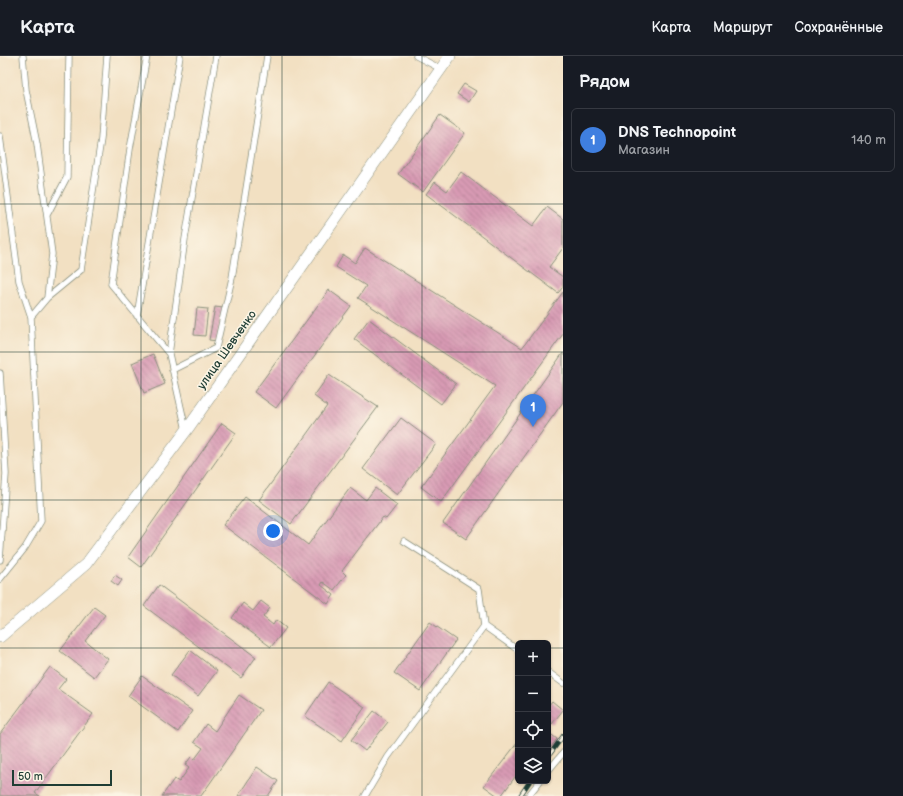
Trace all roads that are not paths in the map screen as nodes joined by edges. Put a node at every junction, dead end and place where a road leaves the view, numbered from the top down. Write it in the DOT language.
graph roads {
  1 [pos="23,56"];
  2 [pos="69,56"];
  3 [pos="107,56"];
  4 [pos="147,56"];
  5 [pos="180,56"];
  6 [pos="216,56"];
  7 [pos="267,56"];
  8 [pos="416,56"];
  9 [pos="450,56"];
  10 [pos="441,69"];
  11 [pos="0,136"];
  12 [pos="46,215"];
  13 [pos="47,298"];
  14 [pos="137,316"];
  15 [pos="31,317"];
  16 [pos="169,354"];
  17 [pos="172,370"];
  18 [pos="0,373"];
  19 [pos="186,431"];
  20 [pos="404,541"];
  21 [pos="0,560"];
  22 [pos="0,579"];
  23 [pos="484,626"];
  24 [pos="0,637"];
  25 [pos="515,648"];
  26 [pos="551,674"];
  27 [pos="563,683"];
  28 [pos="563,753"];
  29 [pos="551,768"];
  30 [pos="538,784"];
  31 [pos="365,796"];
  32 [pos="528,796"];
  1 -- 12 [label="lane"];
  2 -- 12 [label="lane"];
  3 -- 13 [label="lane"];
  4 -- 14 [label="lane"];
  5 -- 14 [label="lane"];
  6 -- 16 [label="lane"];
  7 -- 17 [label="lane"];
  8 -- 10 [label="lane"];
  9 -- 10 [label="street, улица Шевченко"];
  10 -- 19 [label="street, улица Шевченко"];
  11 -- 15 [label="lane"];
  12 -- 13 [label="lane"];
  13 -- 15 [label="lane"];
  14 -- 16 [label="lane"];
  15 -- 22 [label="lane"];
  16 -- 17 [label="lane"];
  17 -- 19 [label="lane"];
  18 -- 21 [label="lane"];
  19 -- 24 [label="street, улица Шевченко"];
  20 -- 23 [label="lane"];
  23 -- 25 [label="lane"];
  23 -- 31 [label="lane"];
  26 -- 27 [label="lane"];
  28 -- 29 [label="lane"];
  30 -- 32 [label="lane"];
}
